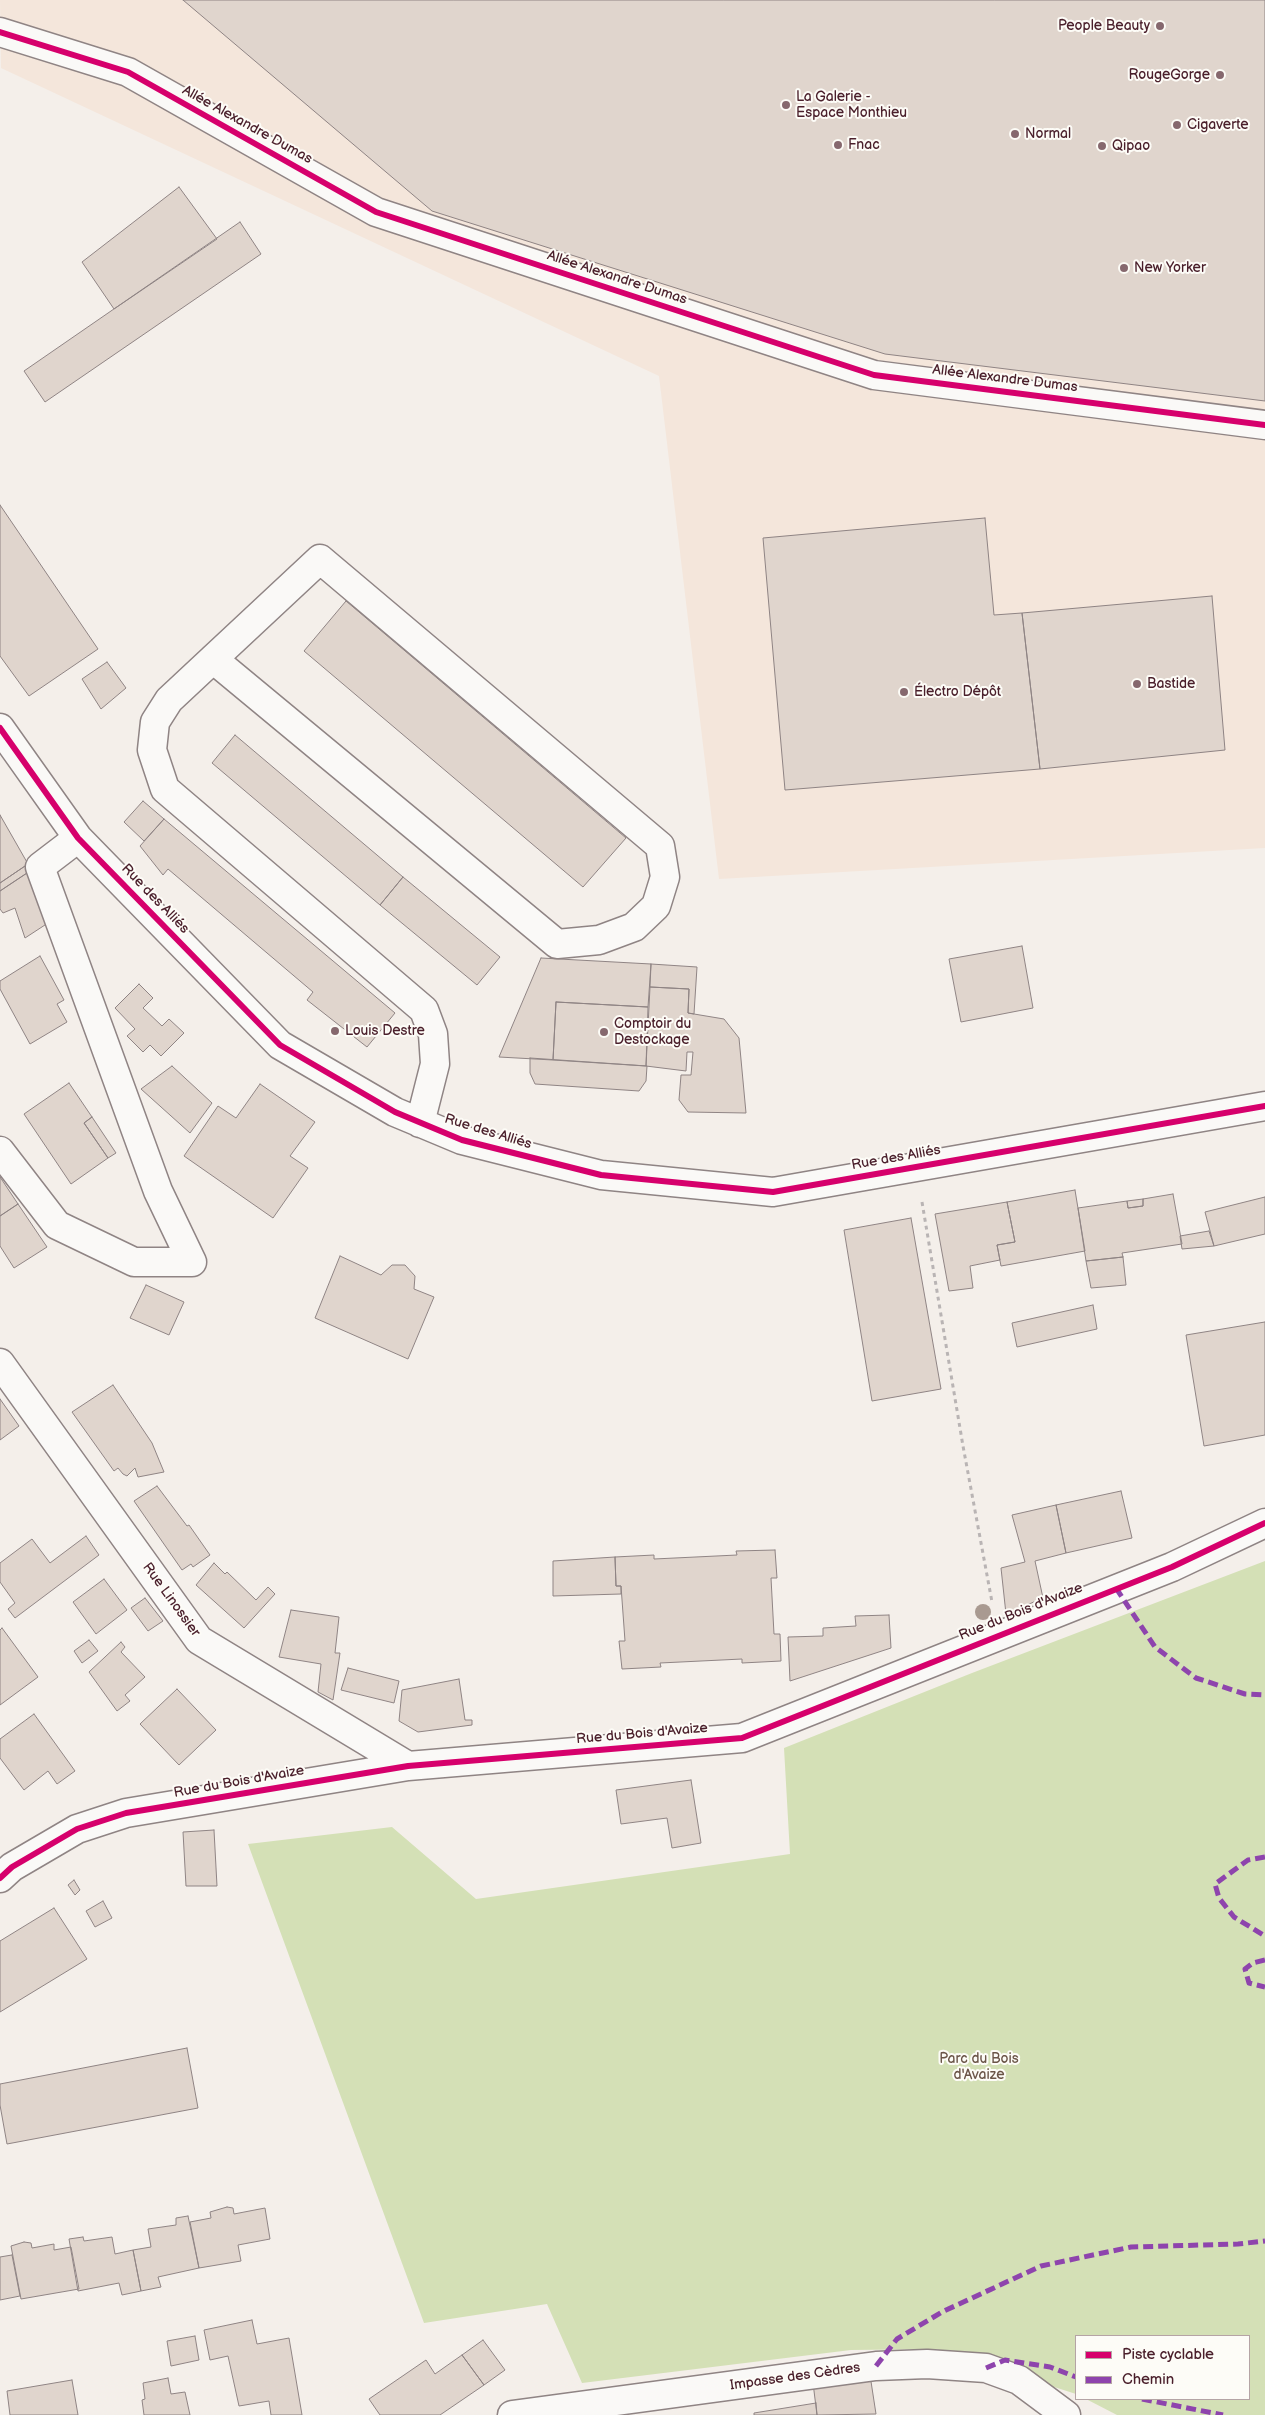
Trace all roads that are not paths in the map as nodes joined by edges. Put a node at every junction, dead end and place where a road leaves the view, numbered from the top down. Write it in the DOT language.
graph roads {
  1 [pos="0,32"];
  2 [pos="1265,425"];
  3 [pos="213,659"];
  4 [pos="0,728"];
  5 [pos="78,838"];
  6 [pos="1265,1106"];
  7 [pos="420,1122"];
  8 [pos="0,1151"];
  9 [pos="0,1363"];
  10 [pos="1265,1523"];
  11 [pos="408,1766"];
  12 [pos="0,1878"];
  13 [pos="512,2415"];
  14 [pos="1066,2415"];
  1 -- 2 [label="street, Allée Alexandre Dumas"];
  3 -- 3 [label="street"];
  3 -- 7 [label="street"];
  4 -- 5 [label="street, Rue des Alliés"];
  5 -- 7 [label="street, Rue des Alliés"];
  5 -- 8 [label="street"];
  6 -- 7 [label="street, Rue des Alliés"];
  9 -- 11 [label="street, Rue Linossier"];
  10 -- 11 [label="street, Rue du Bois d'Avaize"];
  11 -- 12 [label="street, Rue du Bois d'Avaize"];
  13 -- 14 [label="street, Impasse des Cèdres"];
}
